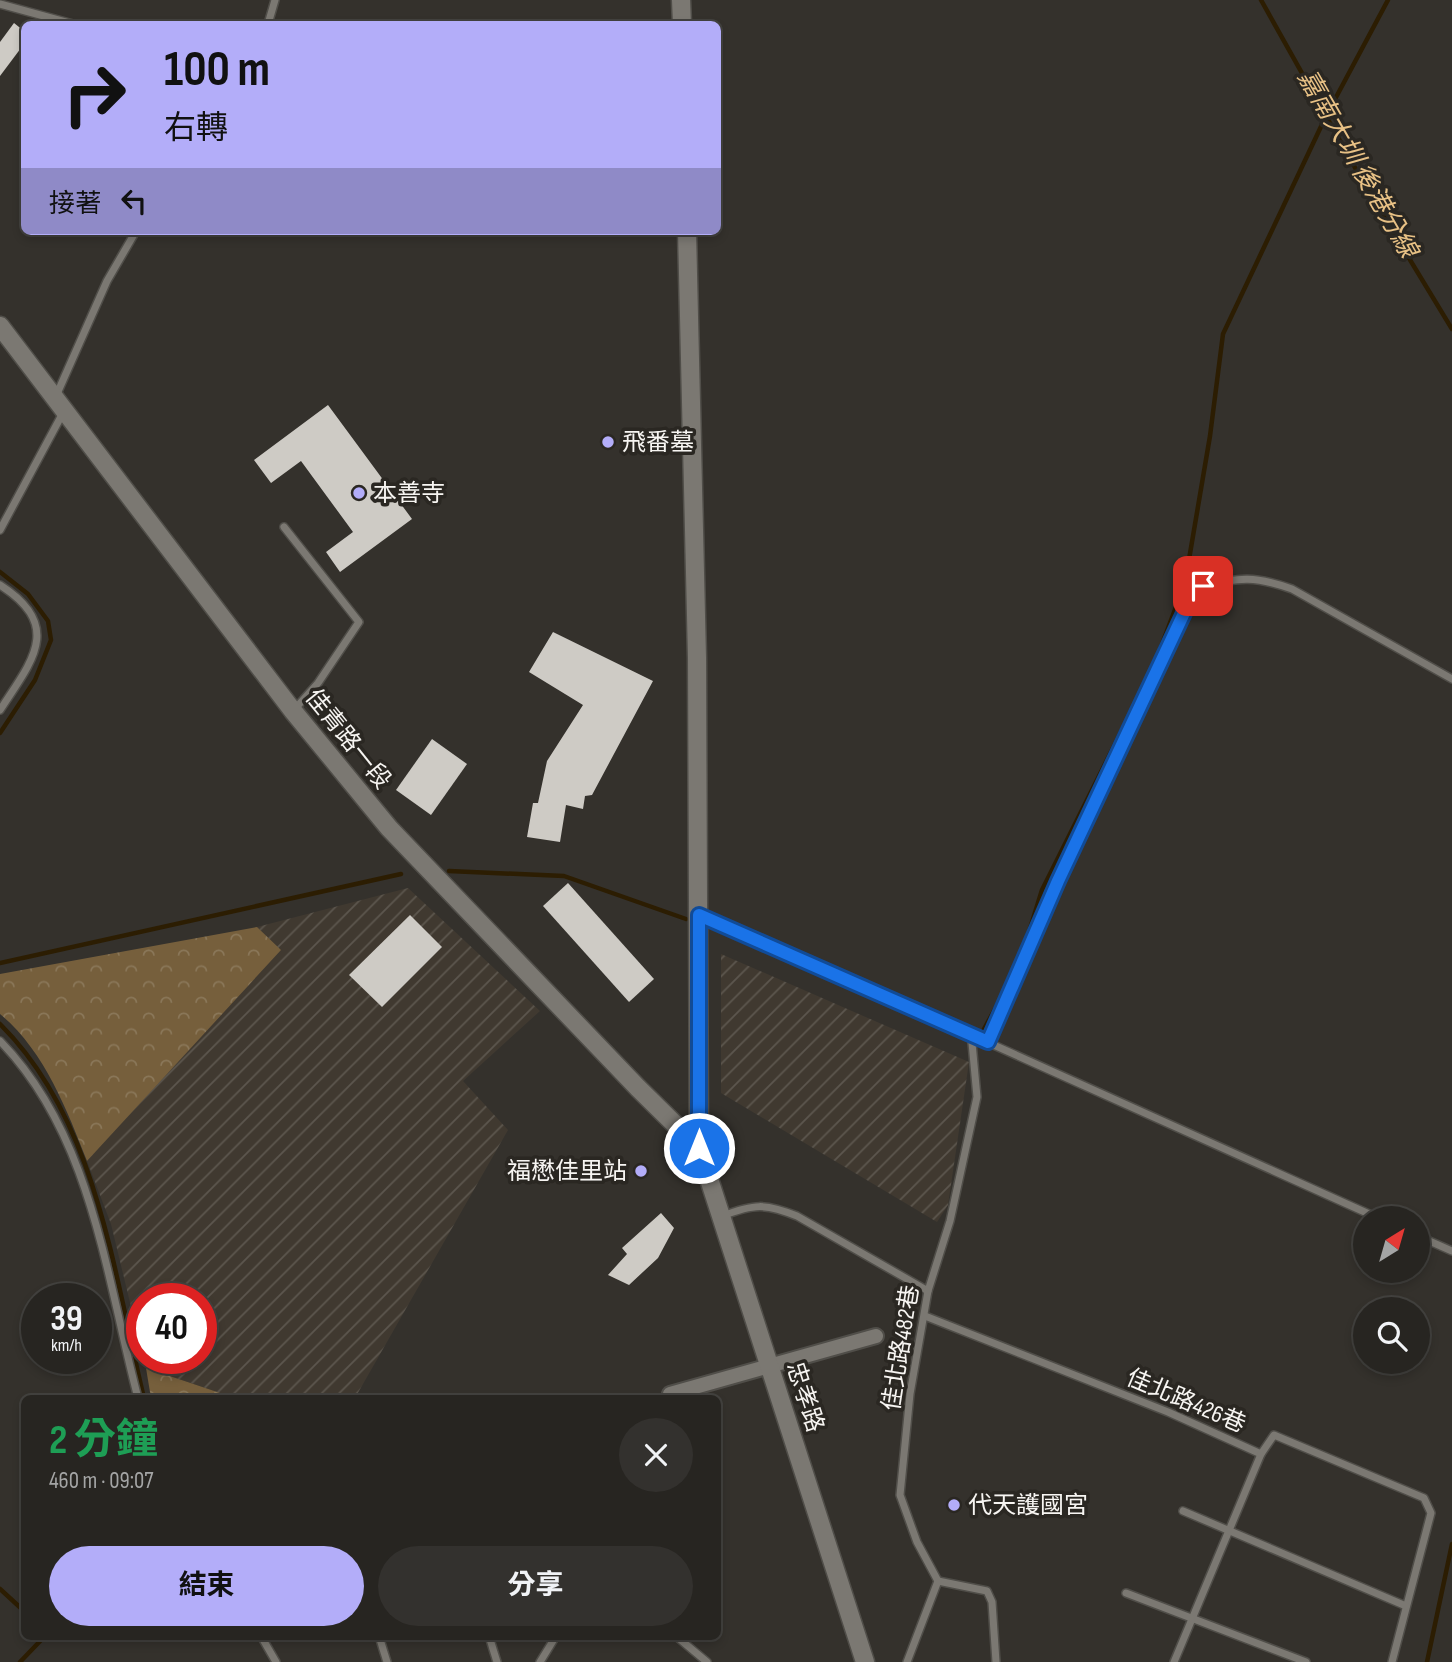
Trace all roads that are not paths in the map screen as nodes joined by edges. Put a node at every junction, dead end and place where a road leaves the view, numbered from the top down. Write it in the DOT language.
graph roads {
  1 [pos="275,0"];
  2 [pos="681,0"];
  3 [pos="0,4"];
  4 [pos="62,21"];
  5 [pos="269,21"];
  6 [pos="682,21"];
  7 [pos="134,235"];
  8 [pos="687,235"];
  9 [pos="0,326"];
  10 [pos="60,403"];
  11 [pos="284,527"];
  12 [pos="0,530"];
  13 [pos="0,585"];
  14 [pos="1452,679"];
  15 [pos="0,710"];
  16 [pos="293,711"];
  17 [pos="699,915"];
  18 [pos="971,1032"];
  19 [pos="0,1041"];
  20 [pos="988,1042"];
  21 [pos="699,1148"];
  22 [pos="1353,1207"];
  23 [pos="721,1217"];
  24 [pos="1430,1241"];
  25 [pos="1452,1251"];
  26 [pos="928,1291"];
  27 [pos="925,1316"];
  28 [pos="876,1336"];
  29 [pos="769,1364"];
  30 [pos="709,1382"];
  31 [pos="670,1394"];
  32 [pos="137,1395"];
  33 [pos="701,1395"];
  34 [pos="1261,1454"];
  35 [pos="1184,1511"];
  36 [pos="1229,1531"];
  37 [pos="937,1581"];
  38 [pos="1126,1593"];
  39 [pos="1406,1606"];
  40 [pos="1193,1620"];
  41 [pos="263,1640"];
  42 [pos="380,1640"];
  43 [pos="490,1640"];
  44 [pos="554,1640"];
  45 [pos="681,1640"];
  46 [pos="276,1662"];
  47 [pos="387,1662"];
  48 [pos="497,1662"];
  49 [pos="540,1662"];
  50 [pos="707,1662"];
  51 [pos="865,1662"];
  52 [pos="907,1662"];
  53 [pos="996,1662"];
  54 [pos="1174,1662"];
  55 [pos="1306,1662"];
  56 [pos="1392,1662"];
  1 -- 5 [label="lane"];
  2 -- 6 [label="street"];
  3 -- 4 [label="lane"];
  7 -- 10 [label="lane"];
  8 -- 17 [label="street"];
  9 -- 10 [label="street, 佳青路一段"];
  10 -- 12 [label="lane"];
  10 -- 16 [label="street, 佳青路一段"];
  11 -- 16 [label="lane"];
  13 -- 15 [label="lane"];
  14 -- 20 [label="lane"];
  16 -- 21 [label="street, 佳青路一段"];
  17 -- 18 [label="lane"];
  17 -- 21 [label="street"];
  18 -- 20 [label="lane"];
  18 -- 26 [label="lane, 佳北路482巷"];
  19 -- 32 [label="lane"];
  20 -- 22 [label="lane"];
  21 -- 23 [label="street, 忠孝路"];
  23 -- 26 [label="lane"];
  23 -- 29 [label="street, 忠孝路"];
  24 -- 25 [label="lane"];
  26 -- 27 [label="lane, 佳北路482巷"];
  27 -- 34 [label="lane, 佳北路426巷"];
  27 -- 37 [label="lane, 佳北路482巷"];
  28 -- 29 [label="street"];
  29 -- 30 [label="street"];
  29 -- 51 [label="street, 忠孝路"];
  30 -- 31 [label="street"];
  30 -- 33 [label="street"];
  34 -- 36 [label="lane, 佳北路426巷"];
  34 -- 39 [label="lane"];
  35 -- 36 [label="lane"];
  36 -- 39 [label="lane"];
  36 -- 40 [label="lane, 佳北路426巷"];
  37 -- 52 [label="lane"];
  37 -- 53 [label="lane"];
  38 -- 40 [label="lane"];
  39 -- 56 [label="lane"];
  40 -- 54 [label="lane, 佳北路426巷"];
  40 -- 55 [label="lane"];
  41 -- 46 [label="lane"];
  42 -- 47 [label="lane"];
  43 -- 48 [label="lane"];
  44 -- 49 [label="lane"];
  45 -- 50 [label="lane"];
}
